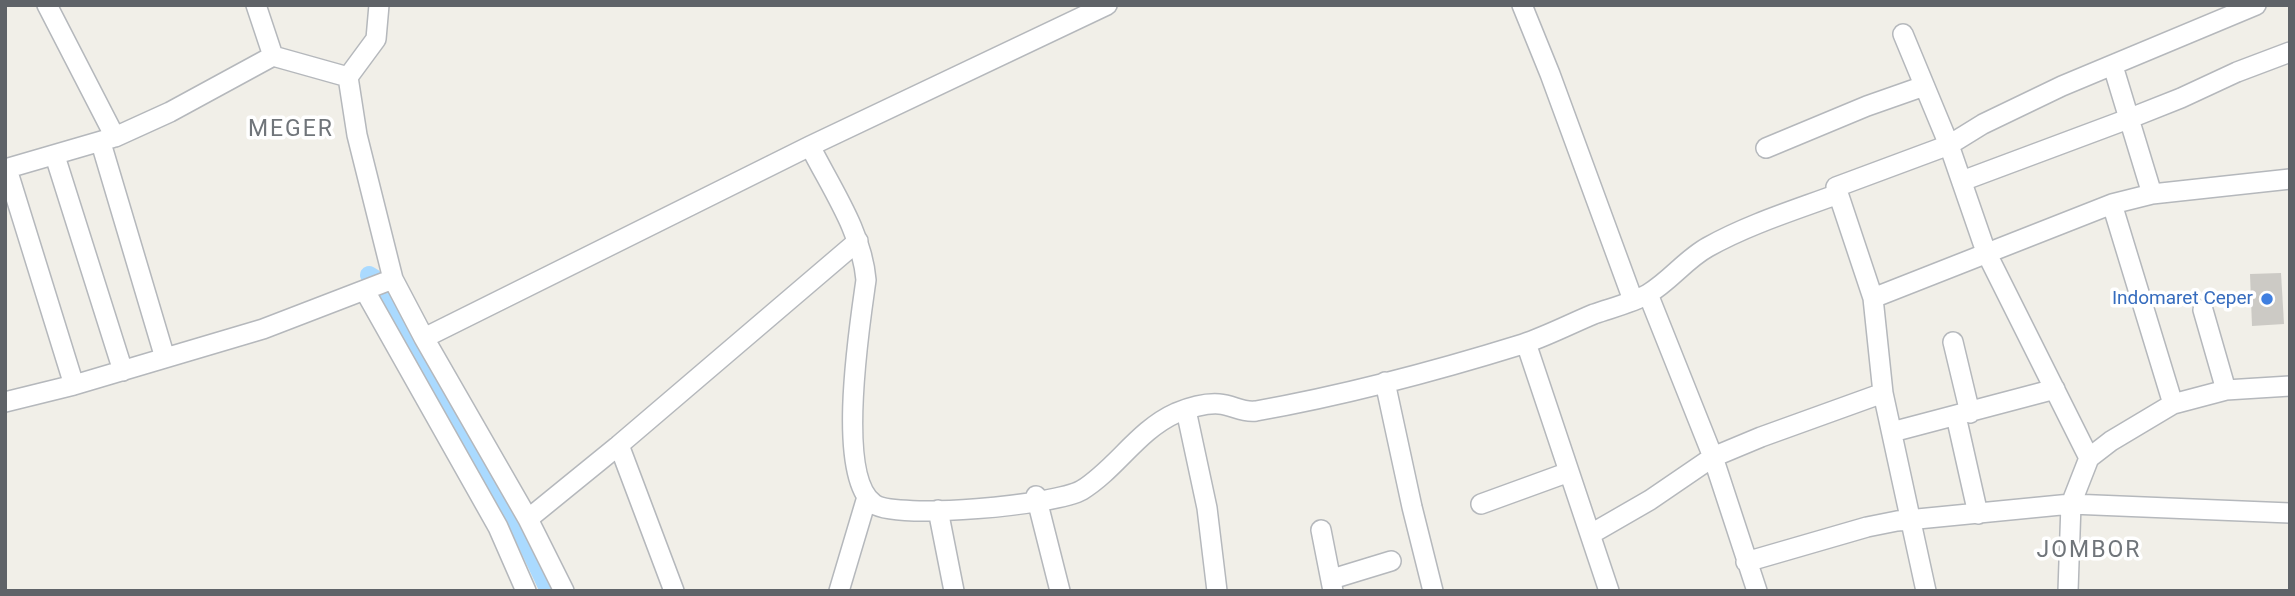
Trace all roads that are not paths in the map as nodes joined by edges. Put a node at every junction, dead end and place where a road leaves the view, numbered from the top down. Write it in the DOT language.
graph roads {
  1 [pos="47,5"];
  2 [pos="256,5"];
  3 [pos="379,5"];
  4 [pos="1107,5"];
  5 [pos="1522,5"];
  6 [pos="2256,5"];
  7 [pos="1903,34"];
  8 [pos="2290,52"];
  9 [pos="273,56"];
  10 [pos="2113,66"];
  11 [pos="348,77"];
  12 [pos="1924,86"];
  13 [pos="2128,119"];
  14 [pos="108,140"];
  15 [pos="1949,145"];
  16 [pos="810,146"];
  17 [pos="1766,149"];
  18 [pos="55,156"];
  19 [pos="6,169"];
  20 [pos="2290,179"];
  21 [pos="1962,181"];
  22 [pos="1838,194"];
  23 [pos="2152,194"];
  24 [pos="2112,204"];
  25 [pos="858,241"];
  26 [pos="1986,252"];
  27 [pos="393,279"];
  28 [pos="365,291"];
  29 [pos="1640,297"];
  30 [pos="1873,298"];
  31 [pos="2203,310"];
  32 [pos="424,338"];
  33 [pos="1953,342"];
  34 [pos="1526,343"];
  35 [pos="165,358"];
  36 [pos="123,371"];
  37 [pos="1385,382"];
  38 [pos="74,385"];
  39 [pos="2290,386"];
  40 [pos="2055,389"];
  41 [pos="2226,390"];
  42 [pos="1883,393"];
  43 [pos="5,402"];
  44 [pos="2173,404"];
  45 [pos="1186,410"];
  46 [pos="1963,415"];
  47 [pos="1892,432"];
  48 [pos="619,445"];
  49 [pos="1713,457"];
  50 [pos="2089,458"];
  51 [pos="1569,472"];
  52 [pos="867,498"];
  53 [pos="1037,498"];
  54 [pos="1481,504"];
  55 [pos="2071,504"];
  56 [pos="937,510"];
  57 [pos="2290,513"];
  58 [pos="1978,514"];
  59 [pos="528,519"];
  60 [pos="1912,519"];
  61 [pos="1321,530"];
  62 [pos="1591,534"];
  63 [pos="1391,561"];
  64 [pos="1746,562"];
  65 [pos="1330,587"];
  66 [pos="526,591"];
  67 [pos="564,591"];
  68 [pos="674,591"];
  69 [pos="839,591"];
  70 [pos="954,591"];
  71 [pos="1060,591"];
  72 [pos="1217,591"];
  73 [pos="1433,591"];
  74 [pos="1609,591"];
  75 [pos="1757,591"];
  76 [pos="1926,591"];
  77 [pos="2068,591"];
  1 -- 14 [label="street"];
  2 -- 9 [label="street"];
  3 -- 11 [label="street"];
  4 -- 16 [label="street"];
  5 -- 29 [label="street"];
  6 -- 10 [label="street"];
  7 -- 12 [label="street"];
  8 -- 13 [label="street"];
  9 -- 11 [label="street"];
  9 -- 14 [label="street"];
  10 -- 13 [label="street"];
  10 -- 15 [label="street"];
  11 -- 27 [label="street"];
  12 -- 15 [label="street"];
  12 -- 17 [label="street"];
  13 -- 21 [label="street"];
  13 -- 23 [label="street"];
  14 -- 18 [label="street"];
  14 -- 35 [label="street"];
  15 -- 21 [label="street"];
  15 -- 22 [label="street"];
  16 -- 25 [label="street"];
  16 -- 32 [label="street"];
  18 -- 19 [label="street"];
  18 -- 36 [label="street"];
  19 -- 38 [label="street"];
  20 -- 23 [label="street"];
  21 -- 26 [label="street"];
  22 -- 29 [label="street"];
  22 -- 30 [label="street"];
  23 -- 24 [label="street"];
  24 -- 26 [label="street"];
  24 -- 44 [label="street"];
  25 -- 48 [label="street"];
  25 -- 52 [label="street"];
  26 -- 30 [label="street"];
  26 -- 40 [label="street"];
  27 -- 28 [label="street"];
  27 -- 32 [label="street"];
  28 -- 35 [label="street"];
  28 -- 66 [label="street"];
  29 -- 34 [label="street"];
  29 -- 49 [label="street"];
  30 -- 42 [label="street"];
  31 -- 41 [label="street"];
  32 -- 59 [label="street"];
  33 -- 46 [label="street"];
  34 -- 37 [label="street"];
  34 -- 51 [label="street"];
  35 -- 36 [label="street"];
  36 -- 38 [label="street"];
  37 -- 45 [label="street"];
  37 -- 73 [label="street"];
  38 -- 43 [label="street"];
  39 -- 41 [label="street"];
  40 -- 46 [label="street"];
  40 -- 50 [label="street"];
  41 -- 44 [label="street"];
  42 -- 47 [label="street"];
  42 -- 49 [label="street"];
  44 -- 50 [label="street"];
  45 -- 53 [label="street"];
  45 -- 72 [label="street"];
  46 -- 47 [label="street"];
  46 -- 58 [label="street"];
  47 -- 60 [label="street"];
  48 -- 59 [label="street"];
  48 -- 68 [label="street"];
  49 -- 62 [label="street"];
  49 -- 64 [label="street"];
  50 -- 55 [label="street"];
  51 -- 54 [label="street"];
  51 -- 62 [label="street"];
  52 -- 56 [label="street"];
  52 -- 69 [label="street"];
  53 -- 56 [label="street"];
  53 -- 71 [label="street"];
  55 -- 57 [label="street"];
  55 -- 58 [label="street"];
  55 -- 77 [label="street"];
  56 -- 70 [label="street"];
  58 -- 60 [label="street"];
  59 -- 67 [label="street"];
  60 -- 64 [label="street"];
  60 -- 76 [label="street"];
  61 -- 65 [label="street"];
  62 -- 74 [label="street"];
  63 -- 65 [label="street"];
  64 -- 75 [label="street"];
}
